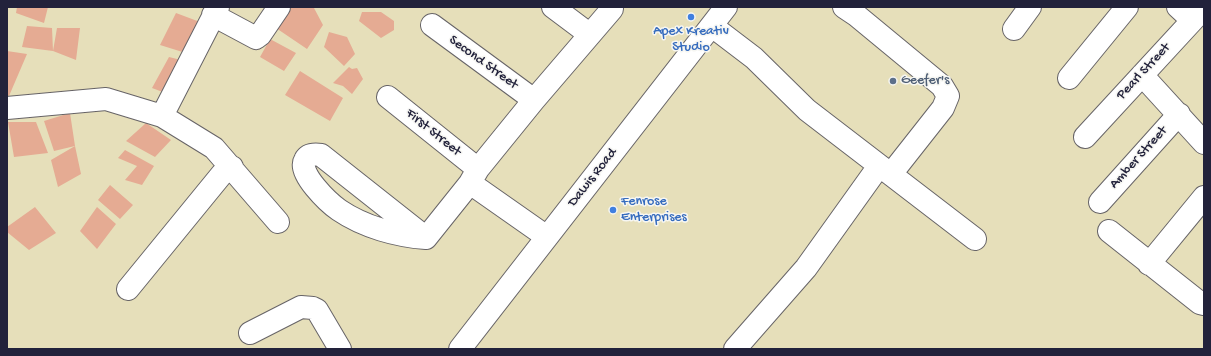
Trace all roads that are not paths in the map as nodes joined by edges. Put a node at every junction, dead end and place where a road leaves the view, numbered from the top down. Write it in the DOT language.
graph roads {
  1 [pos="279,7"];
  2 [pos="553,7"];
  3 [pos="726,7"];
  4 [pos="844,7"];
  5 [pos="1030,7"];
  6 [pos="1127,7"];
  7 [pos="612,9"];
  8 [pos="216,11"];
  9 [pos="1191,12"];
  10 [pos="432,25"];
  11 [pos="712,26"];
  12 [pos="1014,29"];
  13 [pos="589,34"];
  14 [pos="1142,75"];
  15 [pos="1069,78"];
  16 [pos="388,97"];
  17 [pos="534,100"];
  18 [pos="7,108"];
  19 [pos="1179,114"];
  20 [pos="162,116"];
  21 [pos="1085,137"];
  22 [pos="1204,143"];
  23 [pos="232,167"];
  24 [pos="885,170"];
  25 [pos="474,176"];
  26 [pos="1204,197"];
  27 [pos="1100,202"];
  28 [pos="278,222"];
  29 [pos="1109,231"];
  30 [pos="548,237"];
  31 [pos="426,238"];
  32 [pos="975,239"];
  33 [pos="1149,264"];
  34 [pos="128,289"];
  35 [pos="1204,304"];
  36 [pos="250,333"];
  37 [pos="340,349"];
  38 [pos="460,349"];
  39 [pos="735,349"];
  1 -- 8 [label="street"];
  2 -- 13 [label="street"];
  3 -- 11 [label="street, Dawis Road"];
  4 -- 24 [label="street"];
  5 -- 12 [label="street"];
  6 -- 15 [label="street"];
  7 -- 13 [label="street"];
  8 -- 20 [label="street"];
  9 -- 14 [label="street, Pearl Street"];
  10 -- 17 [label="street, Second Street"];
  11 -- 24 [label="street"];
  11 -- 30 [label="street, Dawis Road"];
  13 -- 17 [label="street"];
  14 -- 19 [label="street"];
  14 -- 21 [label="street, Pearl Street"];
  16 -- 25 [label="street, First Street"];
  17 -- 25 [label="street"];
  18 -- 20 [label="street"];
  19 -- 22 [label="street"];
  19 -- 27 [label="street, Amber Street"];
  20 -- 23 [label="street"];
  23 -- 28 [label="street"];
  23 -- 34 [label="street"];
  24 -- 32 [label="street"];
  24 -- 39 [label="street"];
  25 -- 30 [label="street, First Street"];
  25 -- 31 [label="street"];
  26 -- 33 [label="street"];
  29 -- 33 [label="street"];
  30 -- 38 [label="street, Dawis Road"];
  31 -- 31 [label="street"];
  33 -- 35 [label="street"];
  36 -- 37 [label="street"];
}
